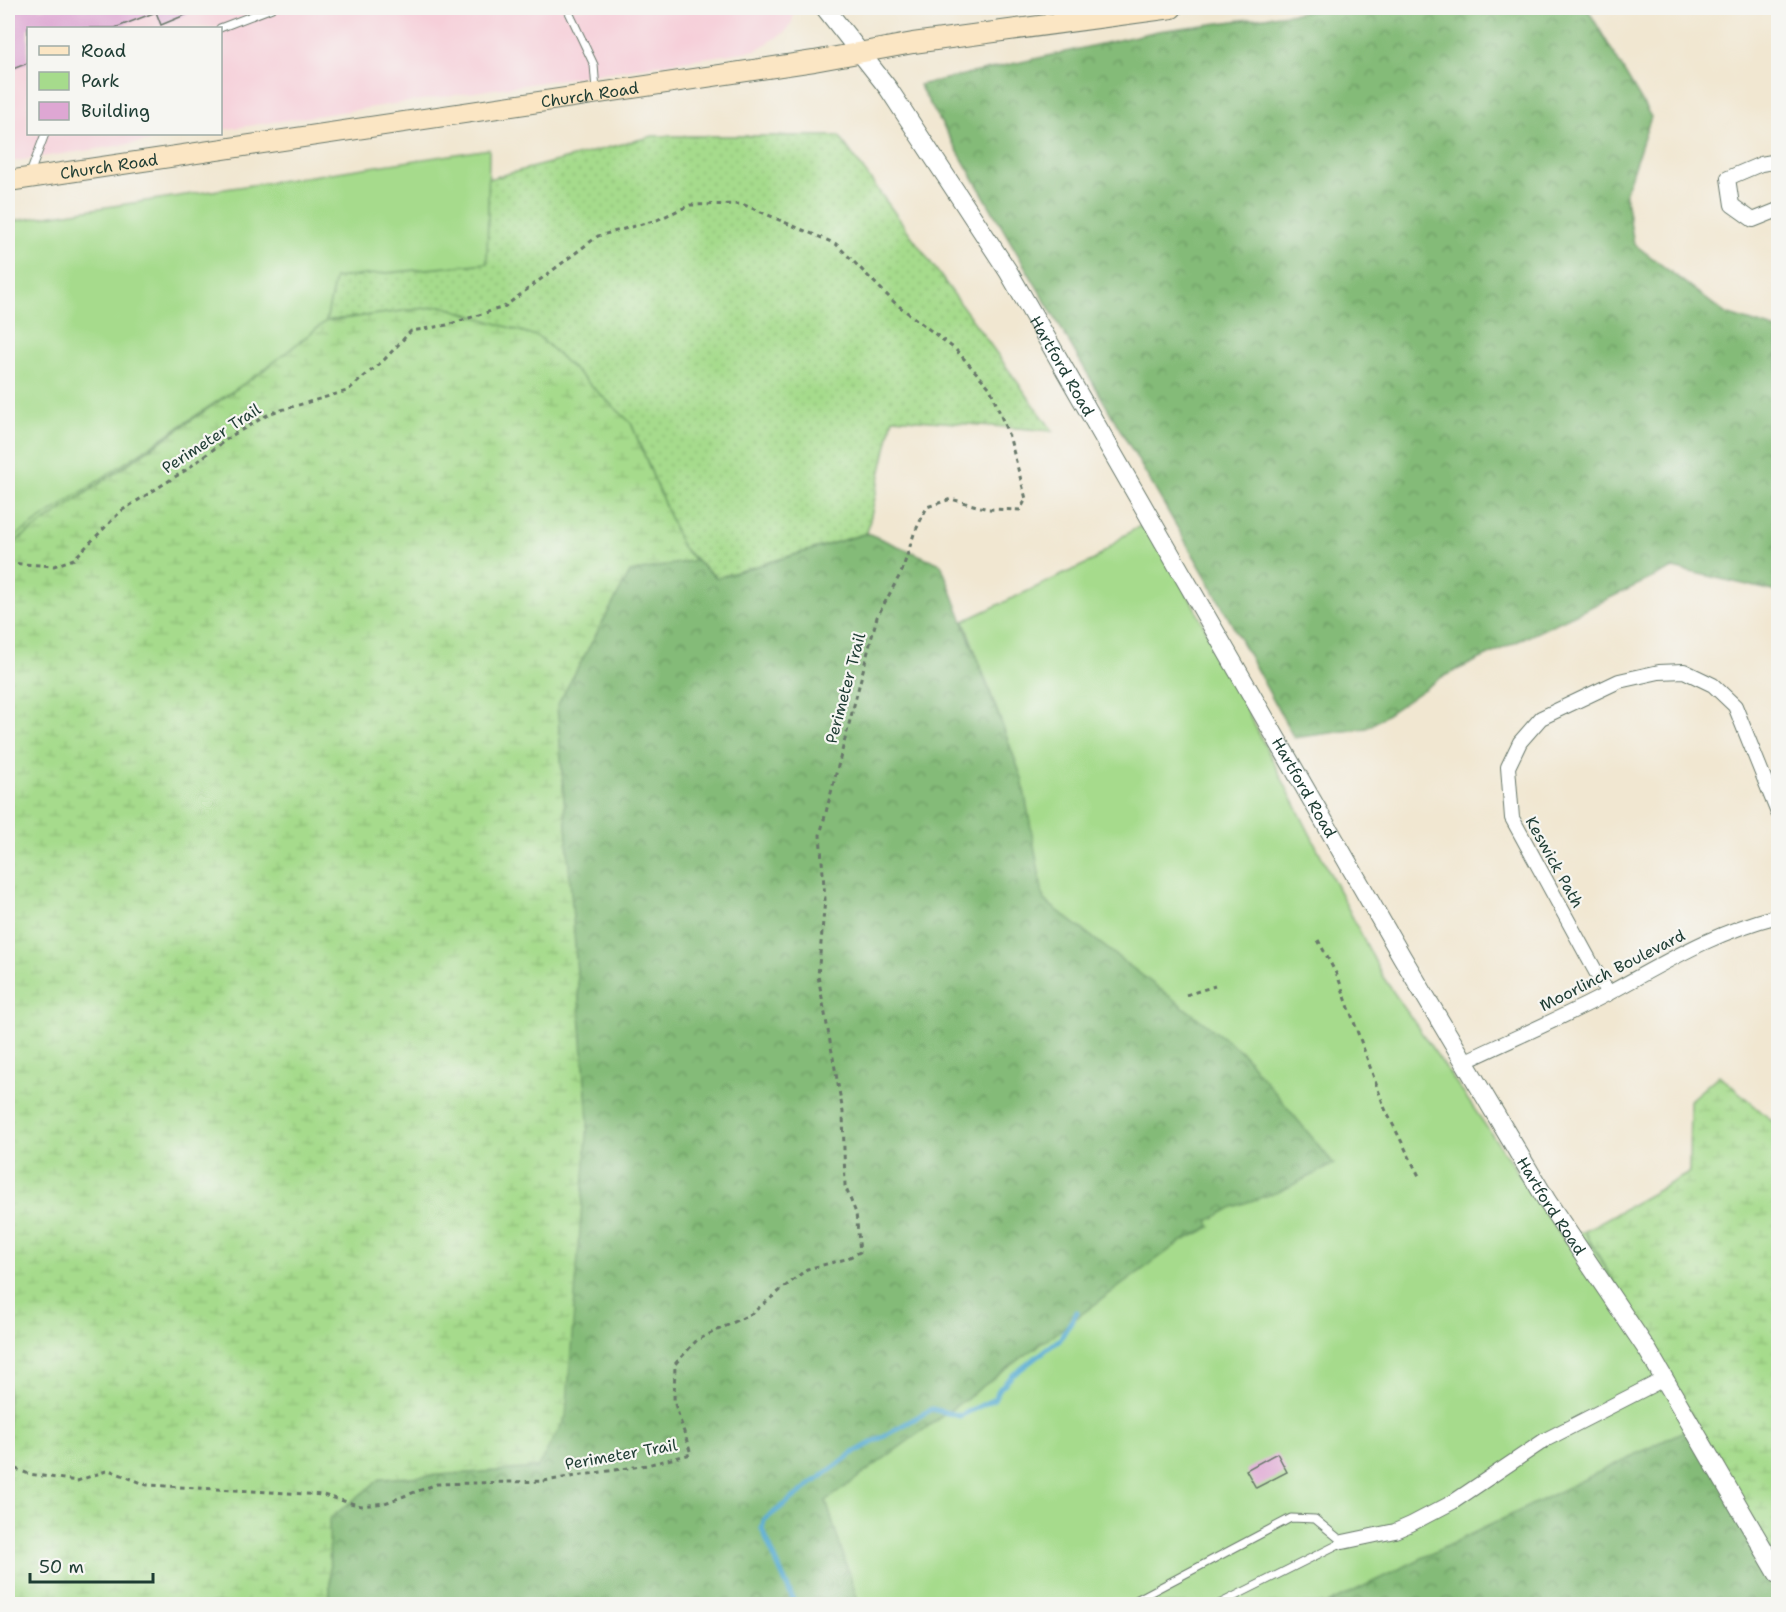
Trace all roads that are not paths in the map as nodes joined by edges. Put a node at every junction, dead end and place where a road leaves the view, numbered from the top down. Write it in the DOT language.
graph roads {
  1 [pos="272,8"];
  2 [pos="567,8"];
  3 [pos="825,8"];
  4 [pos="1172,8"];
  5 [pos="222,27"];
  6 [pos="860,53"];
  7 [pos="596,93"];
  8 [pos="45,135"];
  9 [pos="1779,161"];
  10 [pos="29,177"];
  11 [pos="8,181"];
  12 [pos="1779,210"];
  13 [pos="1779,813"];
  14 [pos="1779,916"];
  15 [pos="1608,994"];
  16 [pos="1464,1062"];
  17 [pos="1664,1378"];
  18 [pos="1343,1542"];
  19 [pos="1779,1574"];
  20 [pos="1138,1605"];
  21 [pos="1219,1605"];
  1 -- 5 [label="lane"];
  2 -- 7 [label="lane"];
  3 -- 6 [label="street, Hartford Road"];
  4 -- 6 [label="main road, Church Road"];
  6 -- 7 [label="main road, Church Road"];
  6 -- 16 [label="street, Hartford Road"];
  7 -- 10 [label="main road, Church Road"];
  8 -- 10 [label="lane"];
  9 -- 12 [label="street"];
  10 -- 11 [label="main road, Church Road"];
  13 -- 15 [label="street, Keswick Path"];
  14 -- 15 [label="street, Moorlinch Boulevard"];
  15 -- 16 [label="street, Moorlinch Boulevard"];
  16 -- 17 [label="street, Hartford Road"];
  17 -- 18 [label="street"];
  17 -- 19 [label="street, Hartford Road"];
  18 -- 20 [label="lane"];
  18 -- 21 [label="lane"];
}
